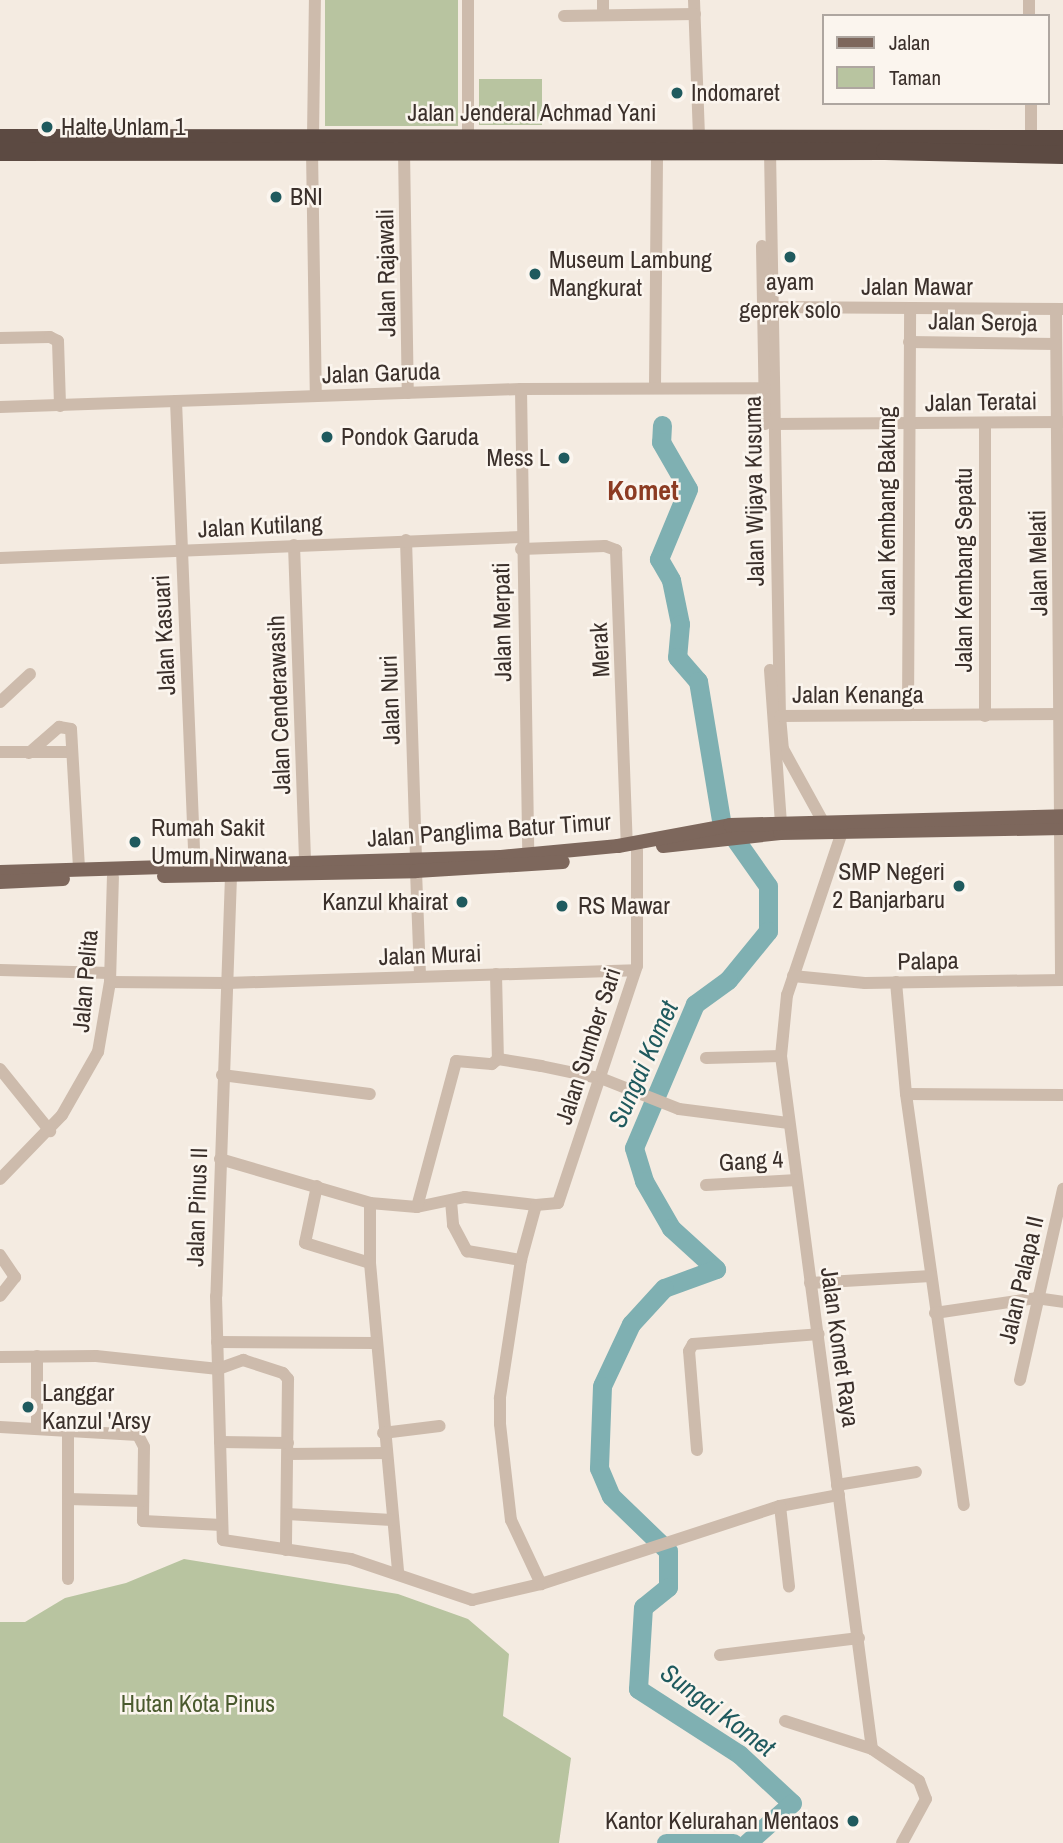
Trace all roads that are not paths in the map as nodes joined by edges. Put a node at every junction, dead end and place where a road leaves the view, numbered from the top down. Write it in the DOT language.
graph roads {
  1 [pos="315,0"];
  2 [pos="468,0"];
  3 [pos="603,0"];
  4 [pos="694,0"];
  5 [pos="695,14"];
  6 [pos="603,15"];
  7 [pos="564,16"];
  8 [pos="1031,105"];
  9 [pos="0,138"];
  10 [pos="699,138"];
  11 [pos="468,139"];
  12 [pos="1063,139"];
  13 [pos="886,143"];
  14 [pos="1038,143"];
  15 [pos="313,144"];
  16 [pos="506,146"];
  17 [pos="577,146"];
  18 [pos="404,151"];
  19 [pos="767,151"];
  20 [pos="0,152"];
  21 [pos="657,152"];
  22 [pos="1063,155"];
  23 [pos="766,230"];
  24 [pos="771,307"];
  25 [pos="910,308"];
  26 [pos="1060,309"];
  27 [pos="0,338"];
  28 [pos="909,342"];
  29 [pos="1056,344"];
  30 [pos="655,387"];
  31 [pos="764,388"];
  32 [pos="521,389"];
  33 [pos="408,393"];
  34 [pos="316,396"];
  35 [pos="176,401"];
  36 [pos="60,406"];
  37 [pos="0,407"];
  38 [pos="1059,422"];
  39 [pos="908,424"];
  40 [pos="985,424"];
  41 [pos="773,425"];
  42 [pos="406,540"];
  43 [pos="522,543"];
  44 [pos="294,545"];
  45 [pos="181,550"];
  46 [pos="0,558"];
  47 [pos="772,561"];
  48 [pos="1062,634"];
  49 [pos="30,674"];
  50 [pos="0,702"];
  51 [pos="1062,714"];
  52 [pos="908,715"];
  53 [pos="780,716"];
  54 [pos="985,716"];
  55 [pos="0,752"];
  56 [pos="72,752"];
  57 [pos="29,753"];
  58 [pos="822,820"];
  59 [pos="781,822"];
  60 [pos="1062,822"];
  61 [pos="842,832"];
  62 [pos="632,847"];
  63 [pos="528,855"];
  64 [pos="305,863"];
  65 [pos="416,865"];
  66 [pos="195,866"];
  67 [pos="341,867"];
  68 [pos="79,869"];
  69 [pos="0,872"];
  70 [pos="231,876"];
  71 [pos="113,877"];
  72 [pos="0,882"];
  73 [pos="0,970"];
  74 [pos="635,970"];
  75 [pos="496,974"];
  76 [pos="420,976"];
  77 [pos="793,976"];
  78 [pos="110,977"];
  79 [pos="1062,980"];
  80 [pos="896,982"];
  81 [pos="227,983"];
  82 [pos="781,1056"];
  83 [pos="706,1058"];
  84 [pos="498,1059"];
  85 [pos="0,1069"];
  86 [pos="222,1075"];
  87 [pos="603,1079"];
  88 [pos="370,1094"];
  89 [pos="906,1094"];
  90 [pos="1063,1095"];
  91 [pos="789,1123"];
  92 [pos="50,1131"];
  93 [pos="220,1159"];
  94 [pos="0,1179"];
  95 [pos="797,1180"];
  96 [pos="706,1185"];
  97 [pos="317,1186"];
  98 [pos="1063,1189"];
  99 [pos="452,1201"];
  100 [pos="370,1203"];
  101 [pos="536,1205"];
  102 [pos="418,1207"];
  103 [pos="0,1255"];
  104 [pos="521,1260"];
  105 [pos="370,1263"];
  106 [pos="930,1276"];
  107 [pos="810,1283"];
  108 [pos="0,1296"];
  109 [pos="1036,1298"];
  110 [pos="1063,1302"];
  111 [pos="935,1313"];
  112 [pos="819,1334"];
  113 [pos="217,1342"];
  114 [pos="375,1343"];
  115 [pos="37,1356"];
  116 [pos="0,1357"];
  117 [pos="218,1369"];
  118 [pos="1020,1380"];
  119 [pos="440,1426"];
  120 [pos="0,1427"];
  121 [pos="37,1428"];
  122 [pos="68,1429"];
  123 [pos="383,1433"];
  124 [pos="220,1443"];
  125 [pos="288,1449"];
  126 [pos="697,1450"];
  127 [pos="387,1453"];
  128 [pos="916,1472"];
  129 [pos="838,1490"];
  130 [pos="68,1499"];
  131 [pos="142,1501"];
  132 [pos="964,1505"];
  133 [pos="780,1506"];
  134 [pos="287,1514"];
  135 [pos="393,1520"];
  136 [pos="222,1525"];
  137 [pos="286,1550"];
  138 [pos="398,1573"];
  139 [pos="68,1579"];
  140 [pos="541,1584"];
  141 [pos="789,1586"];
  142 [pos="859,1638"];
  143 [pos="720,1654"];
  144 [pos="785,1721"];
  145 [pos="872,1749"];
  146 [pos="902,1843"];
  1 -- 15 [label="street"];
  2 -- 11 [label="street"];
  3 -- 6 [label="street"];
  4 -- 5 [label="street"];
  5 -- 6 [label="street"];
  5 -- 10 [label="street"];
  6 -- 7 [label="street"];
  8 -- 14 [label="street"];
  9 -- 15 [label="highway, Jalan Jenderal Achmad Yani"];
  10 -- 13 [label="highway, Jalan Jenderal Achmad Yani"];
  10 -- 17 [label="highway, Jalan Jenderal Achmad Yani"];
  11 -- 15 [label="highway, Jalan Jenderal Achmad Yani"];
  11 -- 16 [label="highway, Jalan Jenderal Achmad Yani"];
  12 -- 14 [label="highway, Jalan Jenderal Achmad Yani"];
  13 -- 14 [label="highway, Jalan Jenderal Achmad Yani"];
  13 -- 19 [label="highway, Jalan Jenderal Achmad Yani"];
  14 -- 22 [label="highway, Jalan Jenderal Achmad Yani"];
  15 -- 18 [label="highway, Jalan Jenderal Achmad Yani"];
  15 -- 20 [label="highway, Jalan Jenderal Achmad Yani"];
  15 -- 34 [label="street"];
  16 -- 17 [label="highway, Jalan Jenderal Achmad Yani"];
  16 -- 18 [label="highway, Jalan Jenderal Achmad Yani"];
  17 -- 21 [label="highway, Jalan Jenderal Achmad Yani"];
  18 -- 33 [label="street, Jalan Rajawali"];
  19 -- 21 [label="highway, Jalan Jenderal Achmad Yani"];
  19 -- 23 [label="street, Jalan Wijaya Kusuma"];
  21 -- 30 [label="street"];
  23 -- 24 [label="street, Jalan Wijaya Kusuma"];
  23 -- 31 [label="street, Jalan Wijaya Kusuma"];
  24 -- 25 [label="street, Jalan Mawar"];
  24 -- 41 [label="street, Jalan Wijaya Kusuma"];
  25 -- 26 [label="street, Jalan Mawar"];
  25 -- 28 [label="street, Jalan Kembang Bakung"];
  26 -- 29 [label="street, Jalan Melati"];
  27 -- 36 [label="street"];
  28 -- 29 [label="street, Jalan Seroja"];
  28 -- 39 [label="street, Jalan Kembang Bakung"];
  29 -- 38 [label="street, Jalan Melati"];
  30 -- 31 [label="street, Jalan Garuda"];
  30 -- 32 [label="street, Jalan Garuda"];
  31 -- 47 [label="street, Jalan Wijaya Kusuma"];
  32 -- 33 [label="street, Jalan Garuda"];
  32 -- 43 [label="street, Jalan Merpati"];
  33 -- 34 [label="street, Jalan Garuda"];
  34 -- 35 [label="street, Jalan Garuda"];
  35 -- 36 [label="street, Jalan Garuda"];
  35 -- 45 [label="street, Jalan Kasuari"];
  36 -- 37 [label="street, Jalan Garuda"];
  38 -- 40 [label="street, Jalan Teratai"];
  38 -- 48 [label="street, Jalan Melati"];
  39 -- 40 [label="street, Jalan Teratai"];
  39 -- 41 [label="street, Jalan Teratai"];
  39 -- 52 [label="street, Jalan Kembang Bakung"];
  40 -- 54 [label="street, Jalan Kembang Sepatu"];
  41 -- 47 [label="street, Jalan Wijaya Kusuma"];
  42 -- 43 [label="street, Jalan Kutilang"];
  42 -- 44 [label="street, Jalan Kutilang"];
  42 -- 65 [label="street, Jalan Nuri"];
  43 -- 62 [label="street, Merak"];
  43 -- 63 [label="street, Jalan Merpati"];
  44 -- 45 [label="street, Jalan Kutilang"];
  44 -- 64 [label="street, Jalan Cenderawasih"];
  45 -- 46 [label="street, Jalan Kutilang"];
  45 -- 66 [label="street, Jalan Kasuari"];
  47 -- 53 [label="street, Jalan Wijaya Kusuma"];
  47 -- 59 [label="street, Jalan Wijaya Kusuma"];
  48 -- 51 [label="street, Jalan Melati"];
  49 -- 50 [label="street"];
  51 -- 54 [label="street, Jalan Kenanga"];
  51 -- 60 [label="street, Jalan Melati"];
  52 -- 53 [label="street, Jalan Kenanga"];
  52 -- 54 [label="street, Jalan Kenanga"];
  53 -- 58 [label="street, Jalan Wijaya Kusuma"];
  55 -- 57 [label="street"];
  56 -- 57 [label="street"];
  56 -- 57 [label="street"];
  56 -- 68 [label="street"];
  58 -- 59 [label="main road, Jalan Panglima Batur Timur"];
  58 -- 60 [label="main road, Jalan Panglima Batur Timur"];
  59 -- 62 [label="main road, Jalan Panglima Batur Timur"];
  60 -- 61 [label="main road, Jalan Panglima Batur Timur"];
  60 -- 79 [label="street, Jalan Melati"];
  61 -- 62 [label="main road, Jalan Panglima Batur Timur"];
  61 -- 77 [label="street, Jalan Komet Raya"];
  62 -- 63 [label="main road, Jalan Panglima Batur Timur"];
  62 -- 65 [label="main road, Jalan Panglima Batur Timur"];
  62 -- 74 [label="street, Jalan Sumber Sari"];
  63 -- 65 [label="main road, Jalan Panglima Batur Timur"];
  64 -- 66 [label="main road, Jalan Panglima Batur Timur"];
  64 -- 67 [label="main road, Jalan Panglima Batur Timur"];
  65 -- 67 [label="main road, Jalan Panglima Batur Timur"];
  65 -- 76 [label="street, Jalan Nuri"];
  66 -- 68 [label="main road, Jalan Panglima Batur Timur"];
  67 -- 70 [label="main road, Jalan Panglima Batur Timur"];
  68 -- 69 [label="main road, Jalan Panglima Batur Timur"];
  70 -- 71 [label="main road, Jalan Panglima Batur Timur"];
  70 -- 81 [label="street, Jalan Pinus II"];
  71 -- 72 [label="main road, Jalan Panglima Batur Timur"];
  71 -- 78 [label="street, Jalan Pelita"];
  73 -- 78 [label="street, Jalan Murai"];
  74 -- 75 [label="street, Jalan Murai"];
  74 -- 87 [label="street, Jalan Sumber Sari"];
  75 -- 76 [label="street, Jalan Murai"];
  75 -- 84 [label="street"];
  76 -- 81 [label="street, Jalan Murai"];
  77 -- 80 [label="street, Palapa"];
  77 -- 82 [label="street, Jalan Komet Raya"];
  78 -- 81 [label="street, Jalan Murai"];
  78 -- 92 [label="street, Jalan Pelita"];
  79 -- 80 [label="street, Palapa"];
  80 -- 89 [label="street"];
  81 -- 86 [label="street, Jalan Pinus II"];
  82 -- 83 [label="street"];
  82 -- 91 [label="street, Jalan Komet Raya"];
  84 -- 87 [label="street"];
  84 -- 102 [label="street"];
  85 -- 92 [label="street"];
  86 -- 88 [label="street"];
  86 -- 93 [label="street, Jalan Pinus II"];
  87 -- 91 [label="street"];
  87 -- 101 [label="street, Jalan Sumber Sari"];
  89 -- 90 [label="street"];
  89 -- 106 [label="street"];
  91 -- 95 [label="street, Jalan Komet Raya"];
  92 -- 94 [label="street, Jalan Pelita"];
  93 -- 97 [label="street"];
  93 -- 113 [label="street, Jalan Pinus II"];
  95 -- 96 [label="street, Gang 4"];
  95 -- 107 [label="street, Jalan Komet Raya"];
  97 -- 100 [label="street"];
  97 -- 105 [label="street"];
  98 -- 109 [label="street, Jalan Palapa II"];
  99 -- 101 [label="street"];
  99 -- 102 [label="street"];
  99 -- 104 [label="street"];
  100 -- 102 [label="street"];
  100 -- 105 [label="street"];
  101 -- 104 [label="street"];
  103 -- 108 [label="street"];
  104 -- 140 [label="street"];
  105 -- 114 [label="street"];
  106 -- 107 [label="street"];
  106 -- 111 [label="street"];
  107 -- 112 [label="street, Jalan Komet Raya"];
  109 -- 110 [label="street"];
  109 -- 111 [label="street"];
  109 -- 118 [label="street, Jalan Palapa II"];
  111 -- 132 [label="street"];
  112 -- 126 [label="street"];
  112 -- 129 [label="street, Jalan Komet Raya"];
  113 -- 114 [label="street"];
  113 -- 117 [label="street, Jalan Pinus II"];
  114 -- 123 [label="street"];
  115 -- 116 [label="street"];
  115 -- 117 [label="street"];
  115 -- 121 [label="street"];
  117 -- 124 [label="street, Jalan Pinus II"];
  117 -- 125 [label="street"];
  119 -- 123 [label="street"];
  120 -- 121 [label="street"];
  121 -- 122 [label="street"];
  122 -- 130 [label="street"];
  122 -- 131 [label="street"];
  123 -- 127 [label="street"];
  124 -- 125 [label="street"];
  124 -- 136 [label="street, Jalan Pinus II"];
  125 -- 127 [label="street"];
  125 -- 134 [label="street"];
  127 -- 135 [label="street"];
  128 -- 129 [label="street"];
  129 -- 133 [label="street"];
  129 -- 142 [label="street, Jalan Komet Raya"];
  130 -- 131 [label="street"];
  130 -- 139 [label="street"];
  131 -- 136 [label="street"];
  133 -- 140 [label="street"];
  133 -- 141 [label="street"];
  134 -- 135 [label="street"];
  134 -- 137 [label="street"];
  135 -- 138 [label="street"];
  136 -- 137 [label="street, Jalan Pinus II"];
  137 -- 138 [label="street"];
  138 -- 140 [label="street"];
  142 -- 143 [label="street"];
  142 -- 145 [label="street, Jalan Komet Raya"];
  144 -- 145 [label="street"];
  145 -- 146 [label="street"];
}
